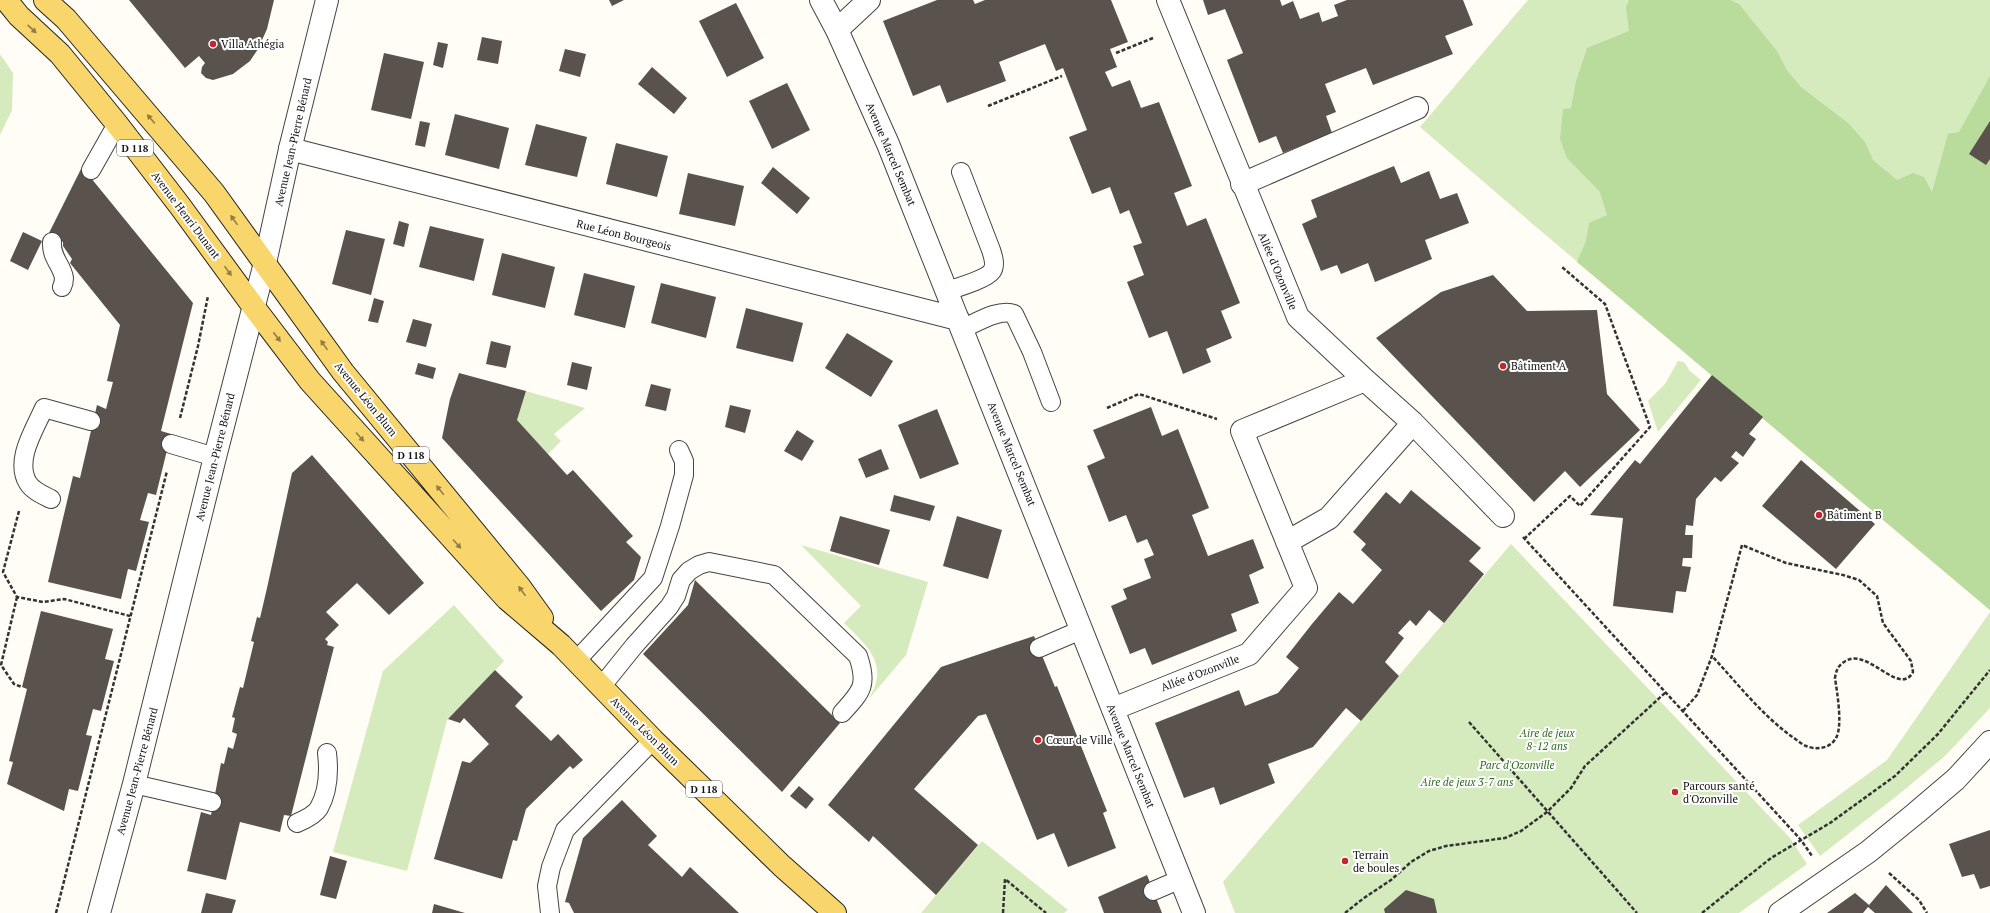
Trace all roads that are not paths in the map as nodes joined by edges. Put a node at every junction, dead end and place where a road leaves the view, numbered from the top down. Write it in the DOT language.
graph roads {
  1 [pos="6,0"];
  2 [pos="45,0"];
  3 [pos="327,0"];
  4 [pos="821,0"];
  5 [pos="869,0"];
  6 [pos="1168,0"];
  7 [pos="837,30"];
  8 [pos="1417,108"];
  9 [pos="117,124"];
  10 [pos="290,149"];
  11 [pos="91,170"];
  12 [pos="961,172"];
  13 [pos="1242,184"];
  14 [pos="52,242"];
  15 [pos="265,263"];
  16 [pos="62,287"];
  17 [pos="947,291"];
  18 [pos="253,306"];
  19 [pos="960,324"];
  20 [pos="1365,380"];
  21 [pos="1051,402"];
  22 [pos="91,421"];
  23 [pos="1413,423"];
  24 [pos="172,444"];
  25 [pos="679,450"];
  26 [pos="215,457"];
  27 [pos="51,499"];
  28 [pos="1503,516"];
  29 [pos="1287,542"];
  30 [pos="1082,630"];
  31 [pos="561,645"];
  32 [pos="1040,648"];
  33 [pos="576,661"];
  34 [pos="601,687"];
  35 [pos="1113,709"];
  36 [pos="842,713"];
  37 [pos="652,740"];
  38 [pos="1990,742"];
  39 [pos="328,753"];
  40 [pos="134,784"];
  41 [pos="212,802"];
  42 [pos="297,823"];
  43 [pos="1180,879"];
  44 [pos="1153,890"];
  45 [pos="99,913"];
  46 [pos="550,913"];
  47 [pos="836,913"];
  48 [pos="1194,913"];
  49 [pos="1780,913"];
  1 -- 9 [label="main road, Avenue Henri Dunant / D 118, one-way"];
  15 -- 2 [label="main road, D 118, one-way"];
  3 -- 10 [label="street, Avenue Jean-Pierre Bénard"];
  4 -- 7 [label="street, Avenue Marcel Sembat"];
  5 -- 7 [label="street"];
  6 -- 13 [label="street, Allée d'Ozonville"];
  7 -- 17 [label="street, Avenue Marcel Sembat"];
  8 -- 13 [label="street"];
  9 -- 11 [label="lane"];
  9 -- 18 [label="main road, Avenue Henri Dunant / D 118, one-way"];
  10 -- 15 [label="street, Avenue Jean-Pierre Bénard"];
  10 -- 19 [label="street, Rue Léon Bourgeois"];
  12 -- 17 [label="lane"];
  13 -- 20 [label="street, Allée d'Ozonville"];
  14 -- 16 [label="lane"];
  15 -- 18 [label="street, Avenue Jean-Pierre Bénard"];
  31 -- 15 [label="main road, Avenue Léon Blum / D 118, one-way"];
  17 -- 19 [label="street, Avenue Marcel Sembat"];
  18 -- 26 [label="street, Avenue Jean-Pierre Bénard"];
  18 -- 31 [label="main road, Avenue Léon Blum / D 118, one-way"];
  19 -- 21 [label="lane"];
  19 -- 30 [label="street, Avenue Marcel Sembat"];
  20 -- 23 [label="street, Allée d'Ozonville"];
  20 -- 29 [label="street, Allée d'Ozonville"];
  22 -- 27 [label="lane"];
  23 -- 28 [label="street, Allée d'Ozonville"];
  23 -- 29 [label="street"];
  24 -- 26 [label="lane"];
  25 -- 33 [label="lane"];
  26 -- 40 [label="street, Avenue Jean-Pierre Bénard"];
  29 -- 35 [label="street, Allée d'Ozonville"];
  30 -- 32 [label="lane"];
  30 -- 35 [label="street, Avenue Marcel Sembat"];
  31 -- 33 [label="main road, Avenue Léon Blum / D 118"];
  33 -- 34 [label="main road, Avenue Léon Blum / D 118"];
  34 -- 36 [label="lane"];
  34 -- 37 [label="main road, Avenue Léon Blum / D 118"];
  35 -- 43 [label="street, Avenue Marcel Sembat"];
  37 -- 46 [label="lane"];
  37 -- 47 [label="main road, Avenue Léon Blum / D 118"];
  38 -- 49 [label="street"];
  39 -- 42 [label="lane"];
  40 -- 41 [label="lane"];
  40 -- 45 [label="street, Avenue Jean-Pierre Bénard"];
  43 -- 44 [label="lane"];
  43 -- 48 [label="street, Avenue Marcel Sembat"];
}
